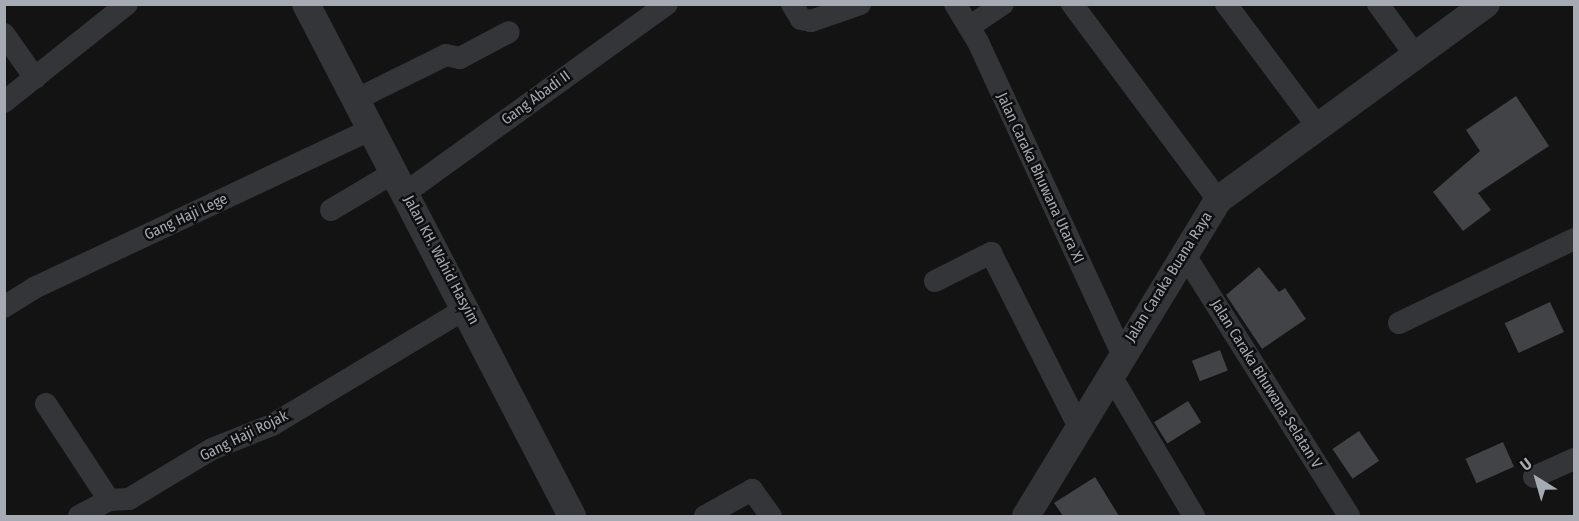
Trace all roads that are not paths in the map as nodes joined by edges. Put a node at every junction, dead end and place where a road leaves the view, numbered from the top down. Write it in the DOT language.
graph roads {
  1 [pos="127,4"];
  2 [pos="306,4"];
  3 [pos="667,4"];
  4 [pos="792,4"];
  5 [pos="860,4"];
  6 [pos="955,4"];
  7 [pos="1003,4"];
  8 [pos="1072,4"];
  9 [pos="1226,4"];
  10 [pos="1378,4"];
  11 [pos="1486,4"];
  12 [pos="969,27"];
  13 [pos="508,32"];
  14 [pos="4,34"];
  15 [pos="1416,56"];
  16 [pos="35,78"];
  17 [pos="357,99"];
  18 [pos="4,102"];
  19 [pos="1318,127"];
  20 [pos="370,130"];
  21 [pos="399,183"];
  22 [pos="1218,200"];
  23 [pos="331,210"];
  24 [pos="1575,239"];
  25 [pos="1183,252"];
  26 [pos="935,281"];
  27 [pos="4,307"];
  28 [pos="467,308"];
  29 [pos="1399,323"];
  30 [pos="1116,364"];
  31 [pos="46,404"];
  32 [pos="1079,428"];
  33 [pos="1575,459"];
  34 [pos="1534,477"];
  35 [pos="109,500"];
  36 [pos="1037,511"];
  37 [pos="79,516"];
  38 [pos="572,516"];
  39 [pos="705,516"];
  40 [pos="771,516"];
  41 [pos="1194,516"];
  42 [pos="1350,516"];
  1 -- 16 [label="street"];
  2 -- 17 [label="street, Jalan KH. Wahid Hasyim"];
  3 -- 21 [label="street, Gang Abadi II"];
  4 -- 5 [label="street"];
  6 -- 12 [label="street, Jalan Caraka Bhuwana Utara XI"];
  7 -- 12 [label="street"];
  8 -- 22 [label="street"];
  9 -- 19 [label="street"];
  10 -- 15 [label="street"];
  11 -- 15 [label="street, Jalan Caraka Buana Raya"];
  12 -- 30 [label="street, Jalan Caraka Bhuwana Utara XI"];
  13 -- 17 [label="street"];
  14 -- 16 [label="street"];
  15 -- 19 [label="street, Jalan Caraka Buana Raya"];
  16 -- 18 [label="street"];
  17 -- 20 [label="street, Jalan KH. Wahid Hasyim"];
  19 -- 22 [label="street, Jalan Caraka Buana Raya"];
  20 -- 21 [label="street, Jalan KH. Wahid Hasyim"];
  20 -- 27 [label="street, Gang Haji Lege"];
  21 -- 23 [label="street, Gang Abadi II"];
  21 -- 28 [label="street, Jalan KH. Wahid Hasyim"];
  22 -- 25 [label="street, Jalan Caraka Buana Raya"];
  24 -- 29 [label="street"];
  25 -- 30 [label="street, Jalan Caraka Buana Raya"];
  25 -- 42 [label="street, Jalan Caraka Bhuwana Selatan V"];
  26 -- 32 [label="street"];
  28 -- 35 [label="street, Gang Haji Rojak"];
  28 -- 38 [label="street, Jalan KH. Wahid Hasyim"];
  30 -- 32 [label="street, Jalan Caraka Buana Raya"];
  30 -- 41 [label="street, Jalan Caraka Bhuwana Utara XI"];
  31 -- 35 [label="street"];
  32 -- 36 [label="street, Jalan Caraka Buana Raya"];
  33 -- 34 [label="street"];
  35 -- 37 [label="street, Gang Haji Rojak"];
  39 -- 40 [label="street"];
}
